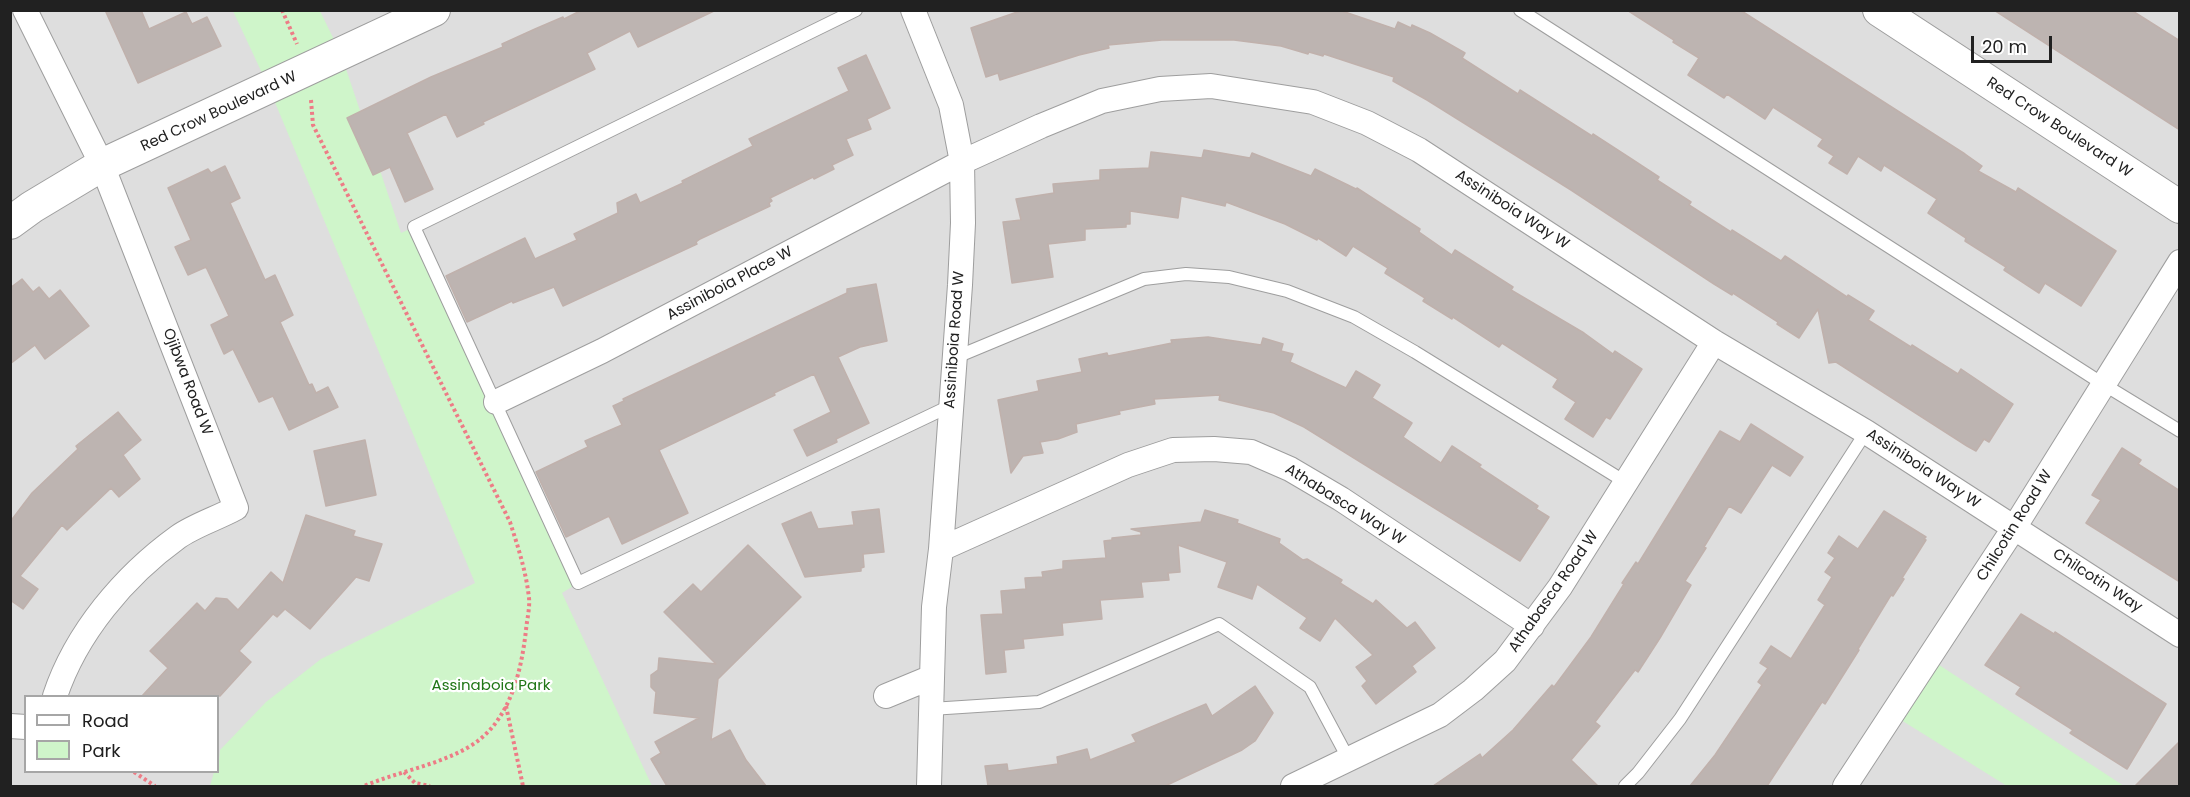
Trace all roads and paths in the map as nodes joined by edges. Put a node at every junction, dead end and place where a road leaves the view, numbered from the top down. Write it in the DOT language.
graph roads {
  1 [pos="25,10"];
  2 [pos="282,10"];
  3 [pos="434,10"];
  4 [pos="856,10"];
  5 [pos="913,10"];
  6 [pos="1520,10"];
  7 [pos="1879,10"];
  8 [pos="308,71"];
  9 [pos="962,162"];
  10 [pos="102,165"];
  11 [pos="2180,207"];
  12 [pos="10,223"];
  13 [pos="2180,262"];
  14 [pos="1714,342"];
  15 [pos="954,358"];
  16 [pos="2103,384"];
  17 [pos="496,402"];
  18 [pos="950,406"];
  19 [pos="2180,430"];
  20 [pos="1866,432"];
  21 [pos="1627,483"];
  22 [pos="2014,528"];
  23 [pos="941,549"];
  24 [pos="1532,626"];
  25 [pos="2180,635"];
  26 [pos="932,676"];
  27 [pos="55,695"];
  28 [pos="886,696"];
  29 [pos="506,706"];
  30 [pos="931,709"];
  31 [pos="1349,760"];
  32 [pos="404,772"];
  33 [pos="137,773"];
  34 [pos="155,786"];
  35 [pos="364,786"];
  36 [pos="430,786"];
  37 [pos="523,786"];
  38 [pos="929,786"];
  39 [pos="1293,786"];
  40 [pos="1625,786"];
  41 [pos="1845,786"];
  1 -- 10 [label="street, Ojibwa Road W"];
  2 -- 8 [label="path"];
  3 -- 8 [label="street, Red Crow Boulevard W"];
  4 -- 17 [label="lane"];
  5 -- 9 [label="street, Assiniboia Road W"];
  6 -- 16 [label="lane"];
  7 -- 11 [label="street, Red Crow Boulevard W"];
  8 -- 10 [label="street, Red Crow Boulevard W"];
  8 -- 29 [label="path"];
  9 -- 14 [label="street, Assiniboia Way W"];
  9 -- 15 [label="street, Assiniboia Road W"];
  9 -- 17 [label="street, Assiniboia Place W"];
  10 -- 12 [label="street, Red Crow Boulevard W"];
  10 -- 27 [label="street, Ojibwa Road W"];
  13 -- 16 [label="street, Chilcotin Road W"];
  14 -- 20 [label="street, Assiniboia Way W"];
  14 -- 21 [label="street, Athabasca Road W"];
  15 -- 18 [label="street, Assiniboia Road W"];
  15 -- 21 [label="lane"];
  16 -- 19 [label="lane"];
  16 -- 22 [label="street, Chilcotin Road W"];
  17 -- 18 [label="lane"];
  18 -- 23 [label="street, Assiniboia Road W"];
  20 -- 22 [label="street, Assiniboia Way W"];
  20 -- 40 [label="lane"];
  21 -- 24 [label="street, Athabasca Road W"];
  22 -- 25 [label="street, Chilcotin Way"];
  22 -- 41 [label="street, Chilcotin Road W"];
  23 -- 24 [label="street, Athabasca Way W"];
  23 -- 26 [label="street, Assiniboia Road W"];
  24 -- 31 [label="street, Athabasca Road W"];
  26 -- 28 [label="street"];
  26 -- 30 [label="street, Assiniboia Road W"];
  29 -- 32 [label="path"];
  29 -- 37 [label="path"];
  30 -- 31 [label="lane"];
  30 -- 38 [label="street, Assiniboia Road W"];
  31 -- 39 [label="street, Athabasca Road W"];
  32 -- 35 [label="path"];
  32 -- 36 [label="path"];
  33 -- 34 [label="path"];
}
